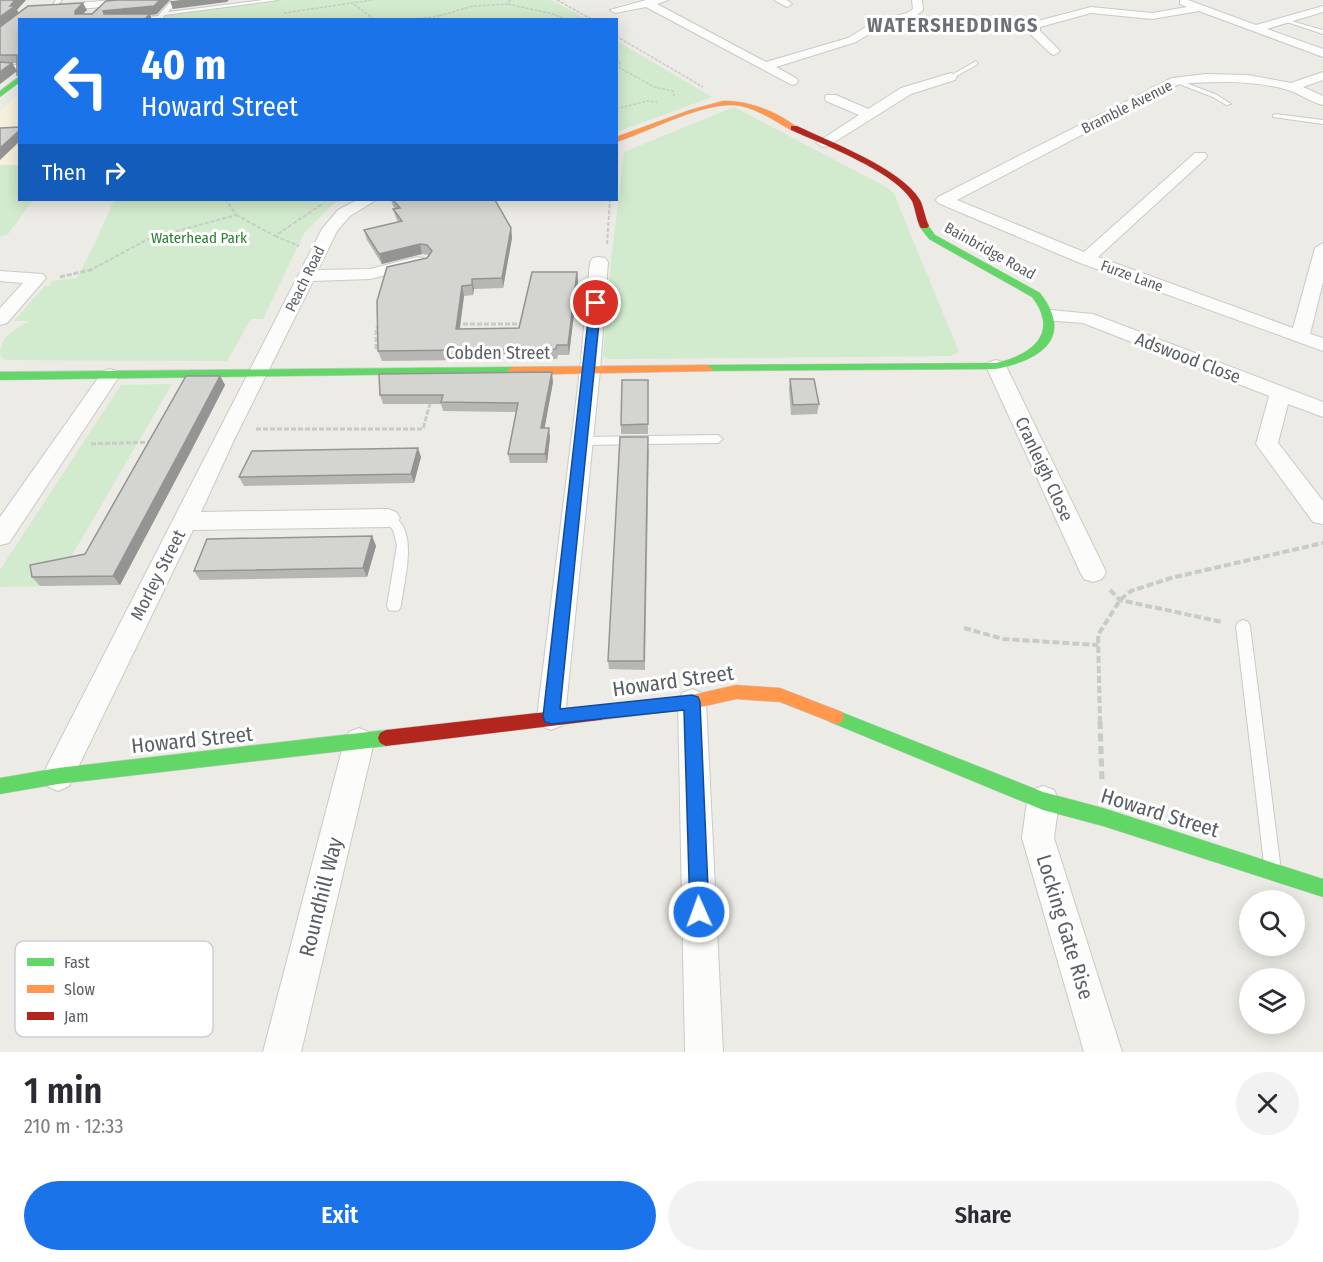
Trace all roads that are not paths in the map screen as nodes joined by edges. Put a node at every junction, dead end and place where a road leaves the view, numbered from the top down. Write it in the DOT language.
graph roads {
  1 [pos="156,0"];
  2 [pos="175,0"];
  3 [pos="274,0"];
  4 [pos="665,0"];
  5 [pos="917,0"];
  6 [pos="1178,0"];
  7 [pos="106,2"];
  8 [pos="647,3"];
  9 [pos="51,5"];
  10 [pos="1199,8"];
  11 [pos="1323,9"];
  12 [pos="615,10"];
  13 [pos="164,14"];
  14 [pos="89,18"];
  15 [pos="160,18"];
  16 [pos="1286,20"];
  17 [pos="1257,28"];
  18 [pos="1323,32"];
  19 [pos="1054,51"];
  20 [pos="1323,53"];
  21 [pos="976,63"];
  22 [pos="767,66"];
  23 [pos="18,67"];
  24 [pos="0,68"];
  25 [pos="1323,76"];
  26 [pos="951,77"];
  27 [pos="18,80"];
  28 [pos="792,81"];
  29 [pos="1176,81"];
  30 [pos="1293,87"];
  31 [pos="0,95"];
  32 [pos="831,98"];
  33 [pos="1323,100"];
  34 [pos="1228,104"];
  35 [pos="870,115"];
  36 [pos="1275,116"];
  37 [pos="1323,122"];
  38 [pos="618,139"];
  39 [pos="823,143"];
  40 [pos="1200,156"];
  41 [pos="944,200"];
  42 [pos="366,201"];
  43 [pos="1323,248"];
  44 [pos="1086,259"];
  45 [pos="423,261"];
  46 [pos="600,262"];
  47 [pos="0,276"];
  48 [pos="307,276"];
  49 [pos="1050,316"];
  50 [pos="0,319"];
  51 [pos="1300,337"];
  52 [pos="1323,345"];
  53 [pos="996,366"];
  54 [pos="590,370"];
  55 [pos="258,374"];
  56 [pos="110,375"];
  57 [pos="0,376"];
  58 [pos="1280,393"];
  59 [pos="1323,410"];
  60 [pos="718,439"];
  61 [pos="582,441"];
  62 [pos="1321,516"];
  63 [pos="388,518"];
  64 [pos="185,521"];
  65 [pos="0,536"];
  66 [pos="1093,572"];
  67 [pos="394,606"];
  68 [pos="1243,626"];
  69 [pos="692,702"];
  70 [pos="551,717"];
  71 [pos="359,742"];
  72 [pos="58,776"];
  73 [pos="1,788"];
  74 [pos="1043,801"];
  75 [pos="1272,870"];
  76 [pos="1323,888"];
  77 [pos="282,1052"];
  78 [pos="704,1052"];
  79 [pos="1104,1052"];
  1 -- 7 [label="street"];
  2 -- 13 [label="lane"];
  3 -- 13 [label="lane"];
  4 -- 8 [label="street"];
  5 -- 22 [label="street"];
  6 -- 10 [label="street"];
  7 -- 9 [label="street"];
  7 -- 14 [label="street"];
  8 -- 12 [label="street"];
  8 -- 22 [label="street"];
  10 -- 17 [label="street"];
  10 -- 19 [label="street"];
  11 -- 16 [label="street"];
  13 -- 15 [label="lane"];
  16 -- 17 [label="street"];
  16 -- 18 [label="lane"];
  17 -- 20 [label="street"];
  21 -- 26 [label="lane"];
  22 -- 28 [label="street"];
  23 -- 24 [label="lane"];
  25 -- 30 [label="street"];
  26 -- 35 [label="street"];
  27 -- 31 [label="street"];
  29 -- 30 [label="street, Bramble Avenue"];
  29 -- 34 [label="lane"];
  29 -- 41 [label="street, Bramble Avenue"];
  30 -- 33 [label="street, Bramble Avenue"];
  32 -- 35 [label="street"];
  35 -- 39 [label="street"];
  36 -- 37 [label="lane"];
  38 -- 39 [label="street"];
  39 -- 49 [label="street, Bainbridge Road"];
  40 -- 44 [label="street"];
  41 -- 44 [label="street, Furze Lane"];
  42 -- 48 [label="street, Peach Road"];
  43 -- 51 [label="street"];
  44 -- 51 [label="street, Furze Lane"];
  45 -- 48 [label="street"];
  46 -- 54 [label="street"];
  47 -- 50 [label="street"];
  48 -- 55 [label="street, Peach Road"];
  49 -- 53 [label="street"];
  49 -- 58 [label="street, Adswood Close"];
  51 -- 52 [label="street, Furze Lane"];
  53 -- 54 [label="street, Cobden Street"];
  53 -- 66 [label="street, Cranleigh Close"];
  54 -- 55 [label="street, Cobden Street"];
  54 -- 61 [label="street"];
  55 -- 56 [label="street, Cobden Street"];
  55 -- 64 [label="street, Morley Street"];
  56 -- 57 [label="street, Cobden Street"];
  56 -- 65 [label="street"];
  58 -- 59 [label="street, Adswood Close"];
  58 -- 62 [label="street"];
  60 -- 61 [label="lane"];
  61 -- 70 [label="street"];
  63 -- 64 [label="street"];
  63 -- 67 [label="lane"];
  64 -- 72 [label="street, Morley Street"];
  68 -- 75 [label="lane"];
  69 -- 70 [label="street, Howard Street"];
  69 -- 74 [label="street, Howard Street"];
  69 -- 78 [label="street"];
  70 -- 71 [label="street, Howard Street"];
  71 -- 72 [label="street, Howard Street"];
  71 -- 77 [label="street, Roundhill Way"];
  72 -- 73 [label="street, Howard Street"];
  74 -- 75 [label="street, Howard Street"];
  74 -- 79 [label="street, Locking Gate Rise"];
  75 -- 76 [label="street, Howard Street"];
}
